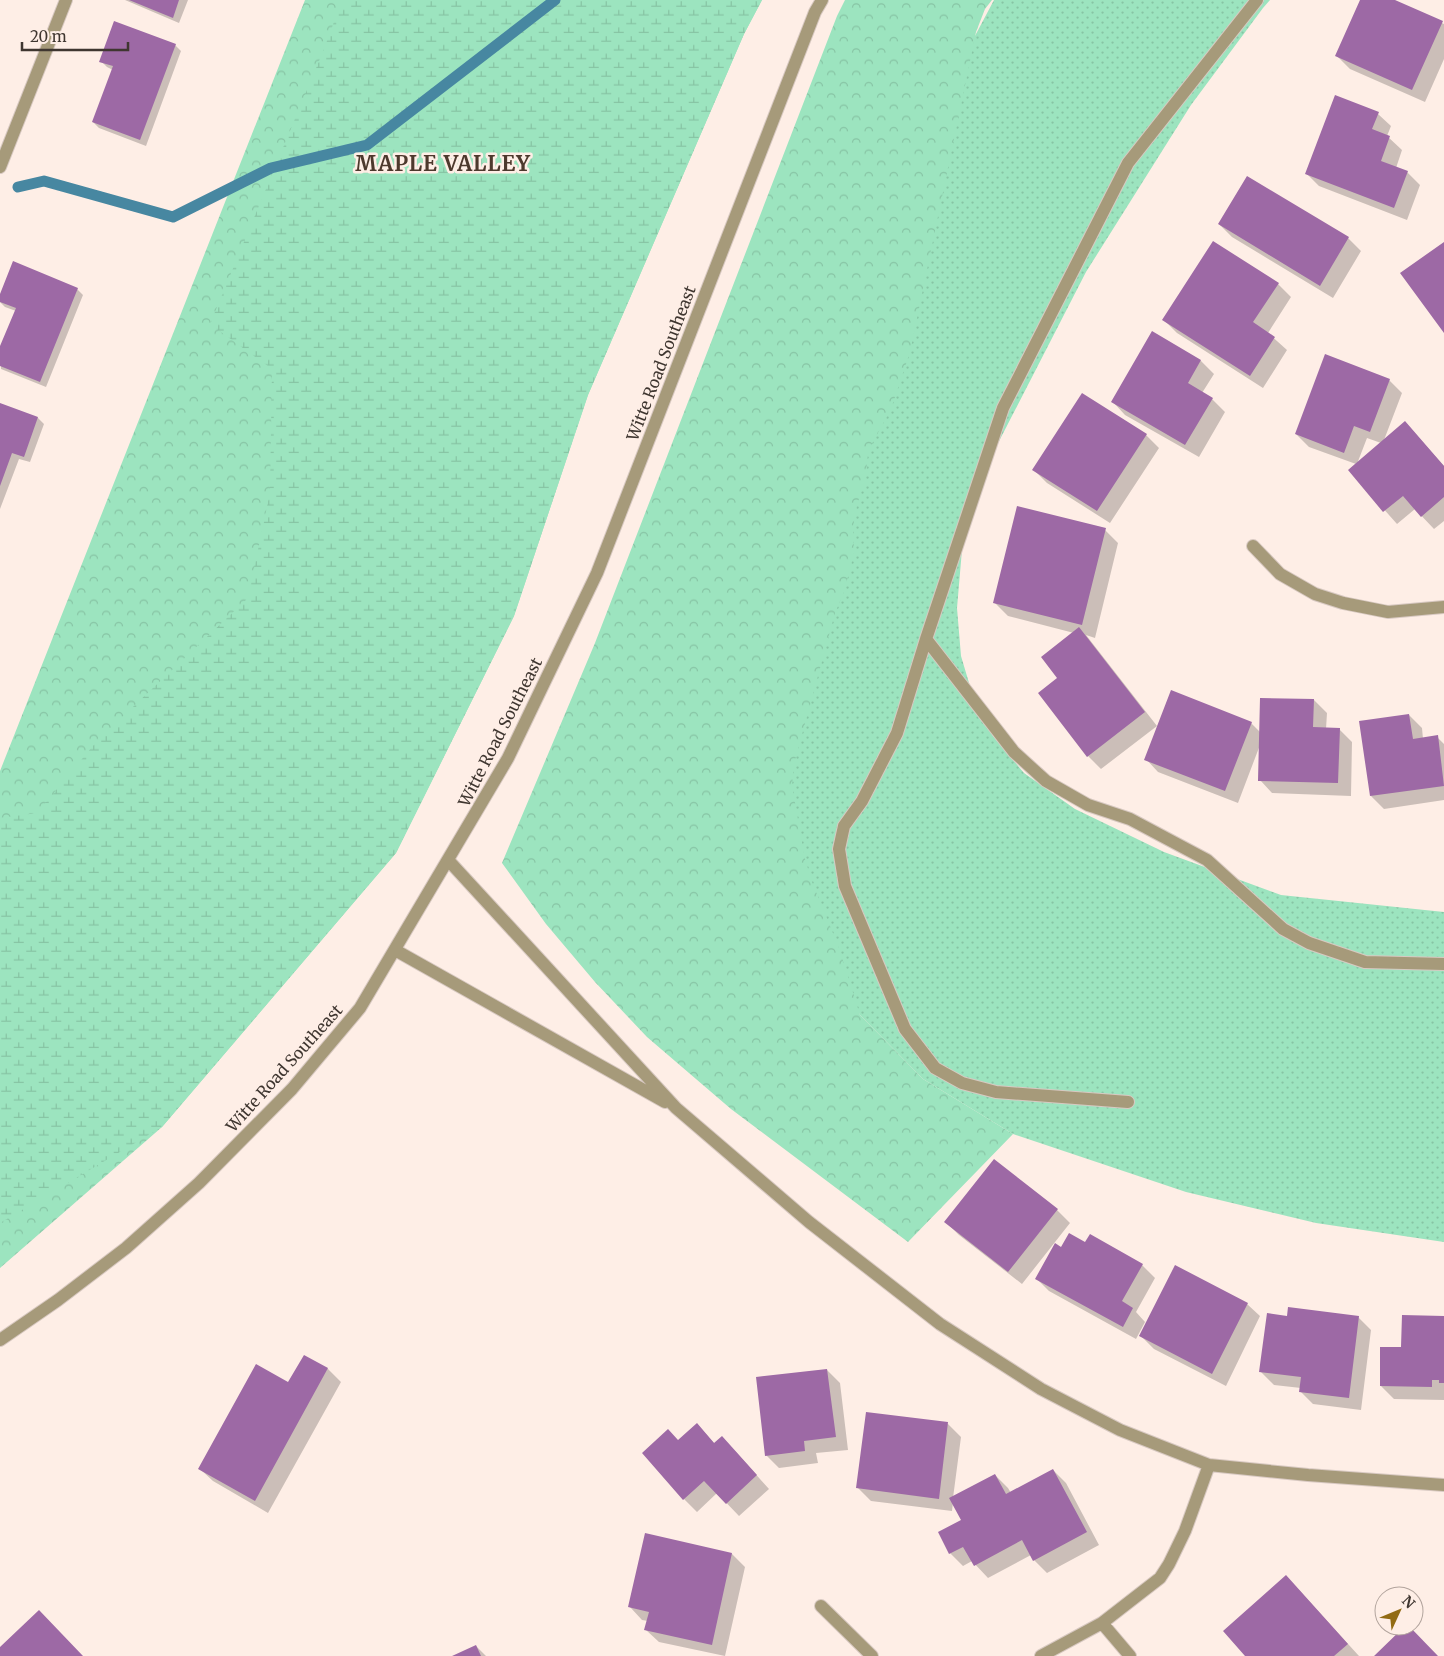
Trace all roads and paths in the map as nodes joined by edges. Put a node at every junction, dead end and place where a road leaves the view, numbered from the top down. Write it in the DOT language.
graph roads {
  1 [pos="66,0"];
  2 [pos="822,0"];
  3 [pos="1257,0"];
  4 [pos="0,166"];
  5 [pos="1253,546"];
  6 [pos="1444,607"];
  7 [pos="926,639"];
  8 [pos="448,860"];
  9 [pos="395,950"];
  10 [pos="1444,964"];
  11 [pos="1128,1102"];
  12 [pos="676,1108"];
  13 [pos="0,1340"];
  14 [pos="1208,1465"];
  15 [pos="1444,1485"];
  16 [pos="821,1606"];
  17 [pos="1102,1623"];
  18 [pos="872,1656"];
  19 [pos="1040,1656"];
  20 [pos="1130,1656"];
  1 -- 4 [label="street"];
  2 -- 8 [label="street, Witte Road Southeast"];
  3 -- 7 [label="street"];
  5 -- 6 [label="street"];
  7 -- 10 [label="street"];
  7 -- 11 [label="street"];
  8 -- 9 [label="street, Witte Road Southeast"];
  8 -- 12 [label="street"];
  9 -- 12 [label="street"];
  9 -- 13 [label="street, Witte Road Southeast"];
  12 -- 14 [label="street"];
  14 -- 15 [label="street"];
  14 -- 17 [label="street"];
  16 -- 18 [label="street"];
  17 -- 19 [label="street"];
  17 -- 20 [label="street"];
}
